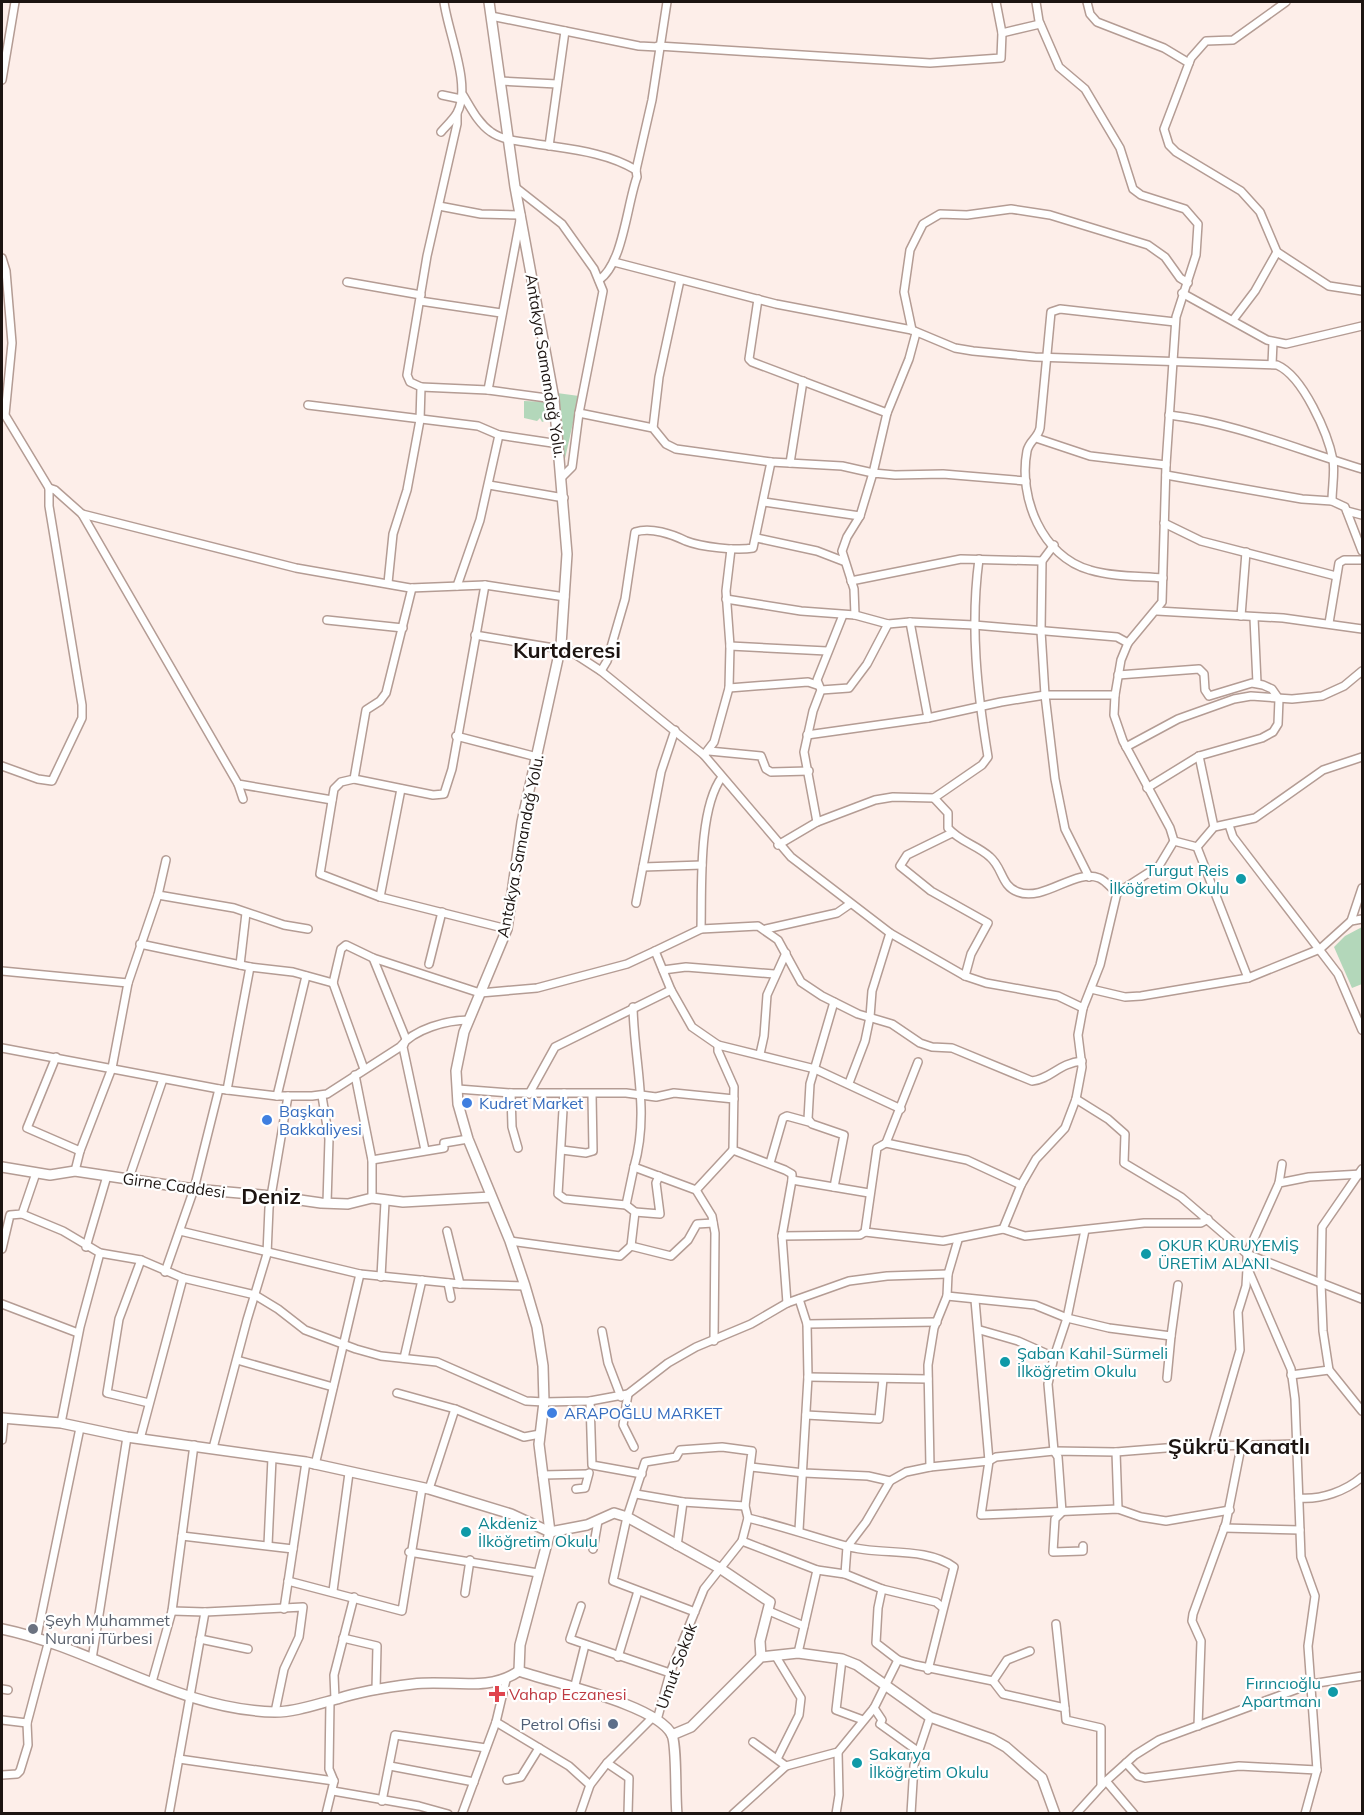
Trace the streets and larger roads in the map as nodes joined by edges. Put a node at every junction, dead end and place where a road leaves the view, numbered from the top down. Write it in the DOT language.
graph roads {
  1 [pos="15,2"];
  2 [pos="444,2"];
  3 [pos="489,2"];
  4 [pos="667,2"];
  5 [pos="996,2"];
  6 [pos="1036,2"];
  7 [pos="1087,2"];
  8 [pos="1286,2"];
  9 [pos="491,16"];
  10 [pos="1040,24"];
  11 [pos="565,32"];
  12 [pos="1002,33"];
  13 [pos="658,47"];
  14 [pos="1189,63"];
  15 [pos="2,80"];
  16 [pos="500,81"];
  17 [pos="557,84"];
  18 [pos="442,95"];
  19 [pos="462,97"];
  20 [pos="457,114"];
  21 [pos="441,132"];
  22 [pos="508,139"];
  23 [pos="549,146"];
  24 [pos="636,170"];
  25 [pos="515,187"];
  26 [pos="439,206"];
  27 [pos="521,215"];
  28 [pos="1277,252"];
  29 [pos="2,258"];
  30 [pos="614,262"];
  31 [pos="599,280"];
  32 [pos="680,280"];
  33 [pos="347,282"];
  34 [pos="1188,283"];
  35 [pos="1362,291"];
  36 [pos="1182,293"];
  37 [pos="420,298"];
  38 [pos="758,299"];
  39 [pos="501,313"];
  40 [pos="1233,320"];
  41 [pos="1175,322"];
  42 [pos="1362,326"];
  43 [pos="914,331"];
  44 [pos="1273,342"];
  45 [pos="1047,357"];
  46 [pos="1172,364"];
  47 [pos="1272,364"];
  48 [pos="803,381"];
  49 [pos="421,387"];
  50 [pos="488,390"];
  51 [pos="554,399"];
  52 [pos="308,405"];
  53 [pos="579,413"];
  54 [pos="887,413"];
  55 [pos="1169,415"];
  56 [pos="420,420"];
  57 [pos="653,428"];
  58 [pos="499,435"];
  59 [pos="1036,438"];
  60 [pos="558,444"];
  61 [pos="1333,460"];
  62 [pos="771,462"];
  63 [pos="790,463"];
  64 [pos="1166,465"];
  65 [pos="1362,469"];
  66 [pos="873,473"];
  67 [pos="1166,475"];
  68 [pos="562,477"];
  69 [pos="1026,481"];
  70 [pos="489,485"];
  71 [pos="49,488"];
  72 [pos="564,498"];
  73 [pos="1332,501"];
  74 [pos="764,502"];
  75 [pos="1347,511"];
  76 [pos="82,514"];
  77 [pos="1362,515"];
  78 [pos="860,516"];
  79 [pos="1164,523"];
  80 [pos="756,538"];
  81 [pos="1054,545"];
  82 [pos="731,549"];
  83 [pos="1362,551"];
  84 [pos="1246,552"];
  85 [pos="979,559"];
  86 [pos="1362,560"];
  87 [pos="843,561"];
  88 [pos="1042,561"];
  89 [pos="1336,576"];
  90 [pos="1163,578"];
  91 [pos="851,581"];
  92 [pos="388,583"];
  93 [pos="485,585"];
  94 [pos="457,586"];
  95 [pos="412,588"];
  96 [pos="565,597"];
  97 [pos="726,599"];
  98 [pos="1157,611"];
  99 [pos="843,615"];
  100 [pos="855,615"];
  101 [pos="1241,616"];
  102 [pos="1254,618"];
  103 [pos="327,620"];
  104 [pos="910,622"];
  105 [pos="1329,623"];
  106 [pos="888,624"];
  107 [pos="974,625"];
  108 [pos="404,628"];
  109 [pos="1362,629"];
  110 [pos="1041,631"];
  111 [pos="476,635"];
  112 [pos="1128,643"];
  113 [pos="730,646"];
  114 [pos="561,647"];
  115 [pos="827,651"];
  116 [pos="601,671"];
  117 [pos="1362,671"];
  118 [pos="1118,675"];
  119 [pos="1257,683"];
  120 [pos="819,687"];
  121 [pos="729,688"];
  122 [pos="1045,695"];
  123 [pos="1115,695"];
  124 [pos="1279,699"];
  125 [pos="980,707"];
  126 [pos="928,718"];
  127 [pos="675,730"];
  128 [pos="807,735"];
  129 [pos="456,736"];
  130 [pos="1126,747"];
  131 [pos="706,753"];
  132 [pos="1199,756"];
  133 [pos="537,757"];
  134 [pos="1362,757"];
  135 [pos="2,766"];
  136 [pos="808,771"];
  137 [pos="722,777"];
  138 [pos="354,779"];
  139 [pos="238,784"];
  140 [pos="1148,788"];
  141 [pos="401,789"];
  142 [pos="934,798"];
  143 [pos="243,799"];
  144 [pos="332,800"];
  145 [pos="817,822"];
  146 [pos="1229,825"];
  147 [pos="1214,827"];
  148 [pos="952,833"];
  149 [pos="1174,842"];
  150 [pos="778,845"];
  151 [pos="1197,847"];
  152 [pos="166,860"];
  153 [pos="702,865"];
  154 [pos="643,867"];
  155 [pos="1089,877"];
  156 [pos="1362,888"];
  157 [pos="1117,893"];
  158 [pos="158,895"];
  159 [pos="380,897"];
  160 [pos="636,903"];
  161 [pos="850,904"];
  162 [pos="442,912"];
  163 [pos="246,913"];
  164 [pos="1362,919"];
  165 [pos="1351,921"];
  166 [pos="308,929"];
  167 [pos="507,929"];
  168 [pos="701,929"];
  169 [pos="766,929"];
  170 [pos="890,933"];
  171 [pos="140,944"];
  172 [pos="1320,949"];
  173 [pos="655,951"];
  174 [pos="786,953"];
  175 [pos="374,958"];
  176 [pos="429,964"];
  177 [pos="240,965"];
  178 [pos="250,967"];
  179 [pos="663,970"];
  180 [pos="2,971"];
  181 [pos="774,974"];
  182 [pos="306,976"];
  183 [pos="965,976"];
  184 [pos="1248,978"];
  185 [pos="128,983"];
  186 [pos="333,983"];
  187 [pos="1091,989"];
  188 [pos="671,990"];
  189 [pos="480,993"];
  190 [pos="834,1002"];
  191 [pos="633,1007"];
  192 [pos="1083,1008"];
  193 [pos="870,1017"];
  194 [pos="469,1020"];
  195 [pos="1362,1030"];
  196 [pos="406,1040"];
  197 [pos="718,1045"];
  198 [pos="2,1048"];
  199 [pos="760,1054"];
  200 [pos="56,1057"];
  201 [pos="1082,1061"];
  202 [pos="918,1062"];
  203 [pos="112,1068"];
  204 [pos="364,1069"];
  205 [pos="815,1069"];
  206 [pos="355,1075"];
  207 [pos="163,1079"];
  208 [pos="849,1083"];
  209 [pos="458,1089"];
  210 [pos="223,1090"];
  211 [pos="564,1093"];
  212 [pos="511,1094"];
  213 [pos="529,1094"];
  214 [pos="592,1094"];
  215 [pos="277,1096"];
  216 [pos="288,1096"];
  217 [pos="322,1096"];
  218 [pos="643,1096"];
  219 [pos="734,1099"];
  220 [pos="1076,1099"];
  221 [pos="901,1109"];
  222 [pos="810,1122"];
  223 [pos="468,1139"];
  224 [pos="886,1143"];
  225 [pos="518,1148"];
  226 [pos="426,1150"];
  227 [pos="562,1150"];
  228 [pos="733,1150"];
  229 [pos="80,1151"];
  230 [pos="372,1160"];
  231 [pos="770,1163"];
  232 [pos="1282,1164"];
  233 [pos="2,1167"];
  234 [pos="634,1167"];
  235 [pos="75,1171"];
  236 [pos="36,1173"];
  237 [pos="1361,1173"];
  238 [pos="107,1176"];
  239 [pos="659,1176"];
  240 [pos="129,1178"];
  241 [pos="792,1180"];
  242 [pos="1279,1183"];
  243 [pos="1021,1185"];
  244 [pos="834,1187"];
  245 [pos="195,1189"];
  246 [pos="696,1190"];
  247 [pos="869,1193"];
  248 [pos="272,1196"];
  249 [pos="491,1197"];
  250 [pos="372,1198"];
  251 [pos="385,1202"];
  252 [pos="327,1203"];
  253 [pos="626,1205"];
  254 [pos="635,1212"];
  255 [pos="22,1214"];
  256 [pos="1208,1219"];
  257 [pos="713,1223"];
  258 [pos="1003,1229"];
  259 [pos="1085,1230"];
  260 [pos="180,1231"];
  261 [pos="447,1231"];
  262 [pos="865,1232"];
  263 [pos="782,1236"];
  264 [pos="958,1240"];
  265 [pos="510,1241"];
  266 [pos="631,1246"];
  267 [pos="86,1247"];
  268 [pos="2,1249"];
  269 [pos="100,1253"];
  270 [pos="267,1254"];
  271 [pos="1247,1254"];
  272 [pos="141,1260"];
  273 [pos="1247,1267"];
  274 [pos="165,1272"];
  275 [pos="360,1274"];
  276 [pos="948,1274"];
  277 [pos="381,1277"];
  278 [pos="183,1278"];
  279 [pos="422,1280"];
  280 [pos="448,1283"];
  281 [pos="1321,1283"];
  282 [pos="460,1284"];
  283 [pos="525,1286"];
  284 [pos="1178,1286"];
  285 [pos="255,1295"];
  286 [pos="947,1296"];
  287 [pos="451,1298"];
  288 [pos="799,1299"];
  289 [pos="1362,1299"];
  290 [pos="975,1300"];
  291 [pos="787,1303"];
  292 [pos="2,1304"];
  293 [pos="1067,1318"];
  294 [pos="937,1322"];
  295 [pos="807,1324"];
  296 [pos="980,1330"];
  297 [pos="602,1331"];
  298 [pos="78,1334"];
  299 [pos="1171,1336"];
  300 [pos="714,1341"];
  301 [pos="344,1344"];
  302 [pos="1054,1357"];
  303 [pos="404,1358"];
  304 [pos="237,1360"];
  305 [pos="1329,1370"];
  306 [pos="1292,1375"];
  307 [pos="808,1377"];
  308 [pos="1167,1378"];
  309 [pos="883,1379"];
  310 [pos="928,1379"];
  311 [pos="333,1387"];
  312 [pos="397,1393"];
  313 [pos="624,1396"];
  314 [pos="1353,1398"];
  315 [pos="1362,1398"];
  316 [pos="590,1401"];
  317 [pos="544,1402"];
  318 [pos="149,1403"];
  319 [pos="455,1409"];
  320 [pos="1362,1411"];
  321 [pos="806,1415"];
  322 [pos="3,1418"];
  323 [pos="61,1423"];
  324 [pos="80,1428"];
  325 [pos="540,1434"];
  326 [pos="127,1437"];
  327 [pos="140,1439"];
  328 [pos="2,1440"];
  329 [pos="1296,1444"];
  330 [pos="194,1446"];
  331 [pos="634,1447"];
  332 [pos="1212,1447"];
  333 [pos="1241,1447"];
  334 [pos="213,1448"];
  335 [pos="1054,1450"];
  336 [pos="1116,1452"];
  337 [pos="273,1458"];
  338 [pos="989,1461"];
  339 [pos="310,1463"];
  340 [pos="592,1465"];
  341 [pos="751,1467"];
  342 [pos="930,1467"];
  343 [pos="349,1473"];
  344 [pos="804,1473"];
  345 [pos="588,1474"];
  346 [pos="642,1474"];
  347 [pos="542,1476"];
  348 [pos="1362,1477"];
  349 [pos="890,1481"];
  350 [pos="425,1489"];
  351 [pos="576,1489"];
  352 [pos="636,1494"];
  353 [pos="1299,1498"];
  354 [pos="682,1503"];
  355 [pos="745,1506"];
  356 [pos="1118,1509"];
  357 [pos="1230,1510"];
  358 [pos="1062,1512"];
  359 [pos="627,1517"];
  360 [pos="748,1518"];
  361 [pos="598,1521"];
  362 [pos="1224,1528"];
  363 [pos="799,1530"];
  364 [pos="1300,1530"];
  365 [pos="550,1532"];
  366 [pos="182,1536"];
  367 [pos="742,1541"];
  368 [pos="268,1545"];
  369 [pos="677,1546"];
  370 [pos="1083,1546"];
  371 [pos="847,1547"];
  372 [pos="293,1549"];
  373 [pos="592,1549"];
  374 [pos="409,1552"];
  375 [pos="470,1560"];
  376 [pos="721,1569"];
  377 [pos="817,1570"];
  378 [pos="538,1573"];
  379 [pos="845,1574"];
  380 [pos="288,1581"];
  381 [pos="882,1589"];
  382 [pos="333,1591"];
  383 [pos="638,1591"];
  384 [pos="465,1593"];
  385 [pos="354,1597"];
  386 [pos="581,1606"];
  387 [pos="942,1607"];
  388 [pos="284,1609"];
  389 [pos="172,1611"];
  390 [pos="769,1611"];
  391 [pos="205,1612"];
  392 [pos="695,1612"];
  393 [pos="1056,1624"];
  394 [pos="804,1626"];
  395 [pos="2,1629"];
  396 [pos="37,1636"];
  397 [pos="343,1638"];
  398 [pos="200,1639"];
  399 [pos="49,1640"];
  400 [pos="585,1645"];
  401 [pos="248,1649"];
  402 [pos="1030,1651"];
  403 [pos="798,1653"];
  404 [pos="775,1655"];
  405 [pos="618,1657"];
  406 [pos="761,1657"];
  407 [pos="92,1659"];
  408 [pos="842,1659"];
  409 [pos="898,1660"];
  410 [pos="928,1670"];
  411 [pos="519,1671"];
  412 [pos="670,1673"];
  413 [pos="1362,1676"];
  414 [pos="506,1680"];
  415 [pos="993,1681"];
  416 [pos="152,1682"];
  417 [pos="1311,1684"];
  418 [pos="885,1685"];
  419 [pos="574,1689"];
  420 [pos="376,1690"];
  421 [pos="190,1696"];
  422 [pos="333,1700"];
  423 [pos="874,1708"];
  424 [pos="1065,1708"];
  425 [pos="275,1712"];
  426 [pos="930,1717"];
  427 [pos="655,1718"];
  428 [pos="2,1720"];
  429 [pos="863,1720"];
  430 [pos="496,1722"];
  431 [pos="27,1724"];
  432 [pos="1198,1726"];
  433 [pos="672,1735"];
  434 [pos="753,1742"];
  435 [pos="486,1748"];
  436 [pos="539,1748"];
  437 [pos="837,1752"];
  438 [pos="919,1752"];
  439 [pos="778,1758"];
  440 [pos="179,1759"];
  441 [pos="607,1763"];
  442 [pos="1126,1763"];
  443 [pos="390,1766"];
  444 [pos="786,1766"];
  445 [pos="1317,1770"];
  446 [pos="2,1775"];
  447 [pos="507,1780"];
  448 [pos="334,1781"];
  449 [pos="474,1782"];
  450 [pos="1103,1784"];
  451 [pos="590,1785"];
  452 [pos="333,1791"];
  453 [pos="382,1801"];
  454 [pos="169,1814"];
  455 [pos="326,1814"];
  456 [pos="448,1814"];
  457 [pos="462,1814"];
  458 [pos="580,1814"];
  459 [pos="628,1814"];
  460 [pos="676,1814"];
  461 [pos="734,1814"];
  462 [pos="836,1814"];
  463 [pos="911,1814"];
  464 [pos="1055,1814"];
  465 [pos="1076,1814"];
  466 [pos="1134,1814"];
  467 [pos="1305,1814"];
  1 -- 15 [label="street"];
  2 -- 19 [label="street"];
  3 -- 9 [label="street, Antakya Samandağ Yolu."];
  4 -- 13 [label="street"];
  5 -- 12 [label="street"];
  6 -- 10 [label="street"];
  7 -- 14 [label="street"];
  8 -- 14 [label="street"];
  9 -- 11 [label="street"];
  9 -- 16 [label="street, Antakya Samandağ Yolu."];
  10 -- 12 [label="street"];
  10 -- 34 [label="street"];
  11 -- 13 [label="street"];
  11 -- 17 [label="street"];
  12 -- 13 [label="street"];
  13 -- 24 [label="street"];
  14 -- 28 [label="street"];
  16 -- 17 [label="street"];
  16 -- 22 [label="street, Antakya Samandağ Yolu."];
  17 -- 23 [label="street"];
  18 -- 19 [label="street"];
  19 -- 20 [label="street"];
  19 -- 22 [label="street"];
  20 -- 21 [label="street"];
  20 -- 26 [label="street"];
  22 -- 23 [label="street"];
  22 -- 25 [label="street, Antakya Samandağ Yolu."];
  23 -- 24 [label="street"];
  24 -- 30 [label="street"];
  25 -- 27 [label="street, Antakya Samandağ Yolu."];
  25 -- 31 [label="street"];
  26 -- 27 [label="street"];
  26 -- 37 [label="street"];
  27 -- 39 [label="street"];
  27 -- 51 [label="street, Antakya Samandağ Yolu."];
  28 -- 35 [label="street"];
  28 -- 40 [label="street"];
  29 -- 71 [label="street"];
  30 -- 31 [label="street"];
  30 -- 32 [label="street"];
  31 -- 53 [label="street"];
  32 -- 38 [label="street"];
  32 -- 57 [label="street"];
  33 -- 37 [label="street"];
  34 -- 36 [label="street"];
  34 -- 43 [label="street"];
  36 -- 40 [label="street"];
  36 -- 41 [label="street"];
  37 -- 39 [label="street"];
  37 -- 49 [label="street"];
  38 -- 43 [label="street"];
  38 -- 48 [label="street"];
  39 -- 50 [label="street"];
  40 -- 44 [label="street"];
  41 -- 45 [label="street"];
  41 -- 46 [label="street"];
  42 -- 44 [label="street"];
  43 -- 45 [label="street"];
  43 -- 54 [label="street"];
  44 -- 47 [label="street"];
  45 -- 46 [label="street"];
  45 -- 59 [label="street"];
  46 -- 47 [label="street"];
  46 -- 55 [label="street"];
  47 -- 61 [label="street"];
  48 -- 54 [label="street"];
  48 -- 63 [label="street"];
  49 -- 50 [label="street"];
  49 -- 56 [label="street"];
  50 -- 51 [label="street"];
  51 -- 60 [label="street, Antakya Samandağ Yolu."];
  52 -- 56 [label="street"];
  53 -- 57 [label="street"];
  53 -- 68 [label="street"];
  54 -- 66 [label="street"];
  55 -- 61 [label="street"];
  55 -- 64 [label="street"];
  56 -- 58 [label="street"];
  56 -- 92 [label="street"];
  57 -- 62 [label="street"];
  58 -- 60 [label="street"];
  58 -- 70 [label="street"];
  59 -- 64 [label="street"];
  59 -- 69 [label="street"];
  60 -- 68 [label="street, Antakya Samandağ Yolu."];
  61 -- 65 [label="street"];
  61 -- 73 [label="street"];
  62 -- 63 [label="street"];
  62 -- 74 [label="street"];
  63 -- 66 [label="street"];
  64 -- 67 [label="street"];
  66 -- 69 [label="street"];
  66 -- 78 [label="street"];
  67 -- 73 [label="street"];
  67 -- 79 [label="street"];
  68 -- 72 [label="street, Antakya Samandağ Yolu."];
  69 -- 81 [label="street"];
  70 -- 72 [label="street"];
  70 -- 94 [label="street"];
  71 -- 76 [label="street"];
  71 -- 135 [label="street"];
  72 -- 96 [label="street, Antakya Samandağ Yolu."];
  73 -- 75 [label="street"];
  74 -- 78 [label="street"];
  74 -- 80 [label="street"];
  75 -- 77 [label="street"];
  75 -- 83 [label="street"];
  76 -- 92 [label="street"];
  76 -- 139 [label="street"];
  78 -- 87 [label="street"];
  79 -- 84 [label="street"];
  79 -- 90 [label="street"];
  80 -- 82 [label="street"];
  80 -- 87 [label="street"];
  81 -- 88 [label="street"];
  81 -- 90 [label="street"];
  82 -- 97 [label="street"];
  82 -- 116 [label="street"];
  84 -- 89 [label="street"];
  84 -- 101 [label="street"];
  85 -- 88 [label="street"];
  85 -- 91 [label="street"];
  85 -- 107 [label="street"];
  86 -- 89 [label="street"];
  87 -- 91 [label="street"];
  88 -- 110 [label="street"];
  89 -- 105 [label="street"];
  90 -- 98 [label="street"];
  91 -- 100 [label="street"];
  92 -- 95 [label="street"];
  93 -- 94 [label="street"];
  93 -- 96 [label="street"];
  93 -- 111 [label="street"];
  94 -- 95 [label="street"];
  95 -- 108 [label="street"];
  96 -- 114 [label="street, Antakya Samandağ Yolu."];
  97 -- 99 [label="street"];
  97 -- 113 [label="street"];
  98 -- 101 [label="street"];
  98 -- 112 [label="street"];
  99 -- 100 [label="street"];
  99 -- 115 [label="street"];
  100 -- 106 [label="street"];
  101 -- 102 [label="street"];
  102 -- 105 [label="street"];
  102 -- 119 [label="street"];
  103 -- 108 [label="street"];
  104 -- 106 [label="street"];
  104 -- 107 [label="street"];
  104 -- 126 [label="street"];
  105 -- 109 [label="street"];
  106 -- 120 [label="street"];
  107 -- 110 [label="street"];
  107 -- 125 [label="street"];
  108 -- 138 [label="street"];
  110 -- 112 [label="street"];
  110 -- 122 [label="street"];
  111 -- 114 [label="street"];
  111 -- 129 [label="street"];
  112 -- 118 [label="street"];
  113 -- 115 [label="street"];
  113 -- 121 [label="street"];
  114 -- 116 [label="street"];
  114 -- 133 [label="street, Antakya Samandağ Yolu."];
  115 -- 120 [label="street"];
  116 -- 127 [label="street"];
  117 -- 124 [label="street"];
  118 -- 119 [label="street"];
  118 -- 123 [label="street"];
  119 -- 124 [label="street"];
  120 -- 121 [label="street"];
  120 -- 128 [label="street"];
  121 -- 131 [label="street"];
  122 -- 123 [label="street"];
  122 -- 125 [label="street"];
  122 -- 155 [label="street"];
  123 -- 130 [label="street"];
  124 -- 130 [label="street"];
  124 -- 132 [label="street"];
  125 -- 126 [label="street"];
  125 -- 142 [label="street"];
  126 -- 128 [label="street"];
  127 -- 131 [label="street"];
  127 -- 154 [label="street"];
  128 -- 136 [label="street"];
  129 -- 133 [label="street"];
  129 -- 141 [label="street"];
  130 -- 140 [label="street"];
  131 -- 136 [label="street"];
  131 -- 137 [label="street"];
  132 -- 140 [label="street"];
  132 -- 147 [label="street"];
  133 -- 167 [label="street, Antakya Samandağ Yolu."];
  134 -- 146 [label="street"];
  136 -- 145 [label="street"];
  137 -- 150 [label="street"];
  137 -- 153 [label="street"];
  138 -- 141 [label="street"];
  138 -- 144 [label="street"];
  139 -- 143 [label="street"];
  139 -- 144 [label="street"];
  140 -- 149 [label="street"];
  141 -- 159 [label="street"];
  142 -- 145 [label="street"];
  142 -- 148 [label="street"];
  144 -- 159 [label="street"];
  145 -- 150 [label="street"];
  146 -- 147 [label="street"];
  146 -- 172 [label="street"];
  147 -- 151 [label="street"];
  148 -- 155 [label="street"];
  148 -- 183 [label="street"];
  149 -- 151 [label="street"];
  149 -- 157 [label="street"];
  150 -- 161 [label="street"];
  151 -- 184 [label="street"];
  152 -- 158 [label="street"];
  153 -- 154 [label="street"];
  153 -- 168 [label="street"];
  154 -- 160 [label="street"];
  155 -- 157 [label="street"];
  156 -- 165 [label="street"];
  157 -- 187 [label="street"];
  158 -- 163 [label="street"];
  158 -- 171 [label="street"];
  159 -- 162 [label="street"];
  161 -- 169 [label="street"];
  161 -- 170 [label="street"];
  162 -- 167 [label="street"];
  162 -- 176 [label="street"];
  163 -- 166 [label="street"];
  163 -- 177 [label="street"];
  164 -- 165 [label="street"];
  165 -- 172 [label="street"];
  167 -- 189 [label="street, Antakya Samandağ Yolu."];
  168 -- 169 [label="street"];
  168 -- 173 [label="street"];
  169 -- 174 [label="street"];
  170 -- 183 [label="street"];
  170 -- 193 [label="street"];
  171 -- 177 [label="street"];
  171 -- 185 [label="street"];
  172 -- 184 [label="street"];
  172 -- 195 [label="street"];
  173 -- 179 [label="street"];
  173 -- 189 [label="street"];
  174 -- 181 [label="street"];
  174 -- 190 [label="street"];
  175 -- 186 [label="street"];
  175 -- 189 [label="street"];
  175 -- 196 [label="street"];
  177 -- 178 [label="street"];
  178 -- 182 [label="street"];
  178 -- 210 [label="street"];
  179 -- 181 [label="street"];
  179 -- 188 [label="street"];
  180 -- 185 [label="street"];
  181 -- 199 [label="street"];
  182 -- 186 [label="street"];
  182 -- 215 [label="street"];
  183 -- 192 [label="street"];
  184 -- 187 [label="street"];
  185 -- 203 [label="street"];
  186 -- 204 [label="street"];
  187 -- 192 [label="street"];
  188 -- 191 [label="street"];
  188 -- 197 [label="street"];
  189 -- 194 [label="street, Antakya Samandağ Yolu."];
  190 -- 193 [label="street"];
  190 -- 205 [label="street"];
  191 -- 213 [label="street"];
  191 -- 218 [label="street"];
  192 -- 201 [label="street"];
  193 -- 201 [label="street"];
  193 -- 208 [label="street"];
  194 -- 196 [label="street"];
  194 -- 209 [label="street, Antakya Samandağ Yolu."];
  196 -- 204 [label="street"];
  196 -- 226 [label="street"];
  197 -- 199 [label="street"];
  197 -- 219 [label="street"];
  198 -- 200 [label="street"];
  199 -- 205 [label="street"];
  200 -- 203 [label="street"];
  200 -- 229 [label="street"];
  201 -- 220 [label="street"];
  202 -- 221 [label="street"];
  203 -- 207 [label="street"];
  203 -- 229 [label="street"];
  204 -- 206 [label="street"];
  205 -- 208 [label="street"];
  205 -- 222 [label="street"];
  206 -- 217 [label="street"];
  206 -- 230 [label="street"];
  207 -- 210 [label="street"];
  207 -- 240 [label="street"];
  208 -- 221 [label="street"];
  209 -- 212 [label="street"];
  209 -- 223 [label="street, Antakya Samandağ Yolu."];
  210 -- 215 [label="street"];
  210 -- 245 [label="street"];
  211 -- 213 [label="street"];
  211 -- 214 [label="street"];
  211 -- 227 [label="street"];
  212 -- 213 [label="street"];
  212 -- 225 [label="street"];
  214 -- 218 [label="street"];
  214 -- 227 [label="street"];
  215 -- 216 [label="street"];
  216 -- 217 [label="street"];
  216 -- 248 [label="street"];
  217 -- 252 [label="street"];
  218 -- 219 [label="street"];
  218 -- 234 [label="street"];
  219 -- 228 [label="street"];
  220 -- 243 [label="street"];
  220 -- 256 [label="street"];
  221 -- 224 [label="street"];
  222 -- 231 [label="street"];
  222 -- 244 [label="street"];
  223 -- 226 [label="street"];
  223 -- 249 [label="street, Antakya Samandağ Yolu."];
  224 -- 243 [label="street"];
  224 -- 247 [label="street"];
  226 -- 230 [label="street"];
  227 -- 253 [label="street"];
  228 -- 231 [label="street"];
  228 -- 246 [label="street"];
  229 -- 235 [label="street"];
  230 -- 250 [label="street"];
  231 -- 241 [label="street"];
  232 -- 242 [label="street"];
  233 -- 236 [label="street, Girne Caddesi"];
  234 -- 239 [label="street"];
  234 -- 253 [label="street"];
  235 -- 236 [label="street, Girne Caddesi"];
  235 -- 238 [label="street, Girne Caddesi"];
  236 -- 255 [label="street"];
  237 -- 242 [label="street"];
  237 -- 281 [label="street"];
  238 -- 240 [label="street, Girne Caddesi"];
  238 -- 267 [label="street"];
  239 -- 246 [label="street"];
  239 -- 254 [label="street"];
  240 -- 245 [label="street, Girne Caddesi"];
  241 -- 244 [label="street"];
  241 -- 263 [label="street"];
  242 -- 271 [label="street"];
  243 -- 258 [label="street"];
  244 -- 247 [label="street"];
  245 -- 248 [label="street, Girne Caddesi"];
  245 -- 260 [label="street"];
  246 -- 257 [label="street"];
  247 -- 262 [label="street"];
  248 -- 252 [label="street, Girne Caddesi"];
  248 -- 270 [label="street"];
  249 -- 251 [label="street, Girne Caddesi"];
  249 -- 265 [label="street, Antakya Samandağ Yolu."];
  250 -- 251 [label="street, Girne Caddesi"];
  250 -- 252 [label="street, Girne Caddesi"];
  251 -- 277 [label="street"];
  253 -- 254 [label="street"];
  254 -- 266 [label="street"];
  255 -- 267 [label="street"];
  255 -- 268 [label="street"];
  256 -- 259 [label="street"];
  256 -- 271 [label="street"];
  257 -- 266 [label="street"];
  257 -- 300 [label="street"];
  258 -- 259 [label="street"];
  258 -- 264 [label="street"];
  259 -- 293 [label="street"];
  260 -- 270 [label="street"];
  260 -- 274 [label="street"];
  261 -- 282 [label="street"];
  262 -- 263 [label="street"];
  262 -- 264 [label="street"];
  263 -- 291 [label="street"];
  264 -- 276 [label="street"];
  265 -- 266 [label="street"];
  265 -- 283 [label="street, Antakya Samandağ Yolu."];
  267 -- 269 [label="street"];
  269 -- 272 [label="street"];
  269 -- 298 [label="street"];
  270 -- 275 [label="street"];
  270 -- 285 [label="street"];
  271 -- 273 [label="street"];
  271 -- 281 [label="street"];
  272 -- 274 [label="street"];
  272 -- 318 [label="street"];
  273 -- 306 [label="street"];
  273 -- 332 [label="street"];
  274 -- 278 [label="street"];
  275 -- 277 [label="street"];
  275 -- 301 [label="street"];
  276 -- 286 [label="street"];
  276 -- 288 [label="street"];
  277 -- 279 [label="street"];
  278 -- 285 [label="street"];
  278 -- 318 [label="street"];
  279 -- 280 [label="street"];
  279 -- 303 [label="street"];
  280 -- 282 [label="street"];
  280 -- 287 [label="street"];
  281 -- 289 [label="street"];
  281 -- 305 [label="street"];
  282 -- 283 [label="street"];
  283 -- 317 [label="street, Antakya Samandağ Yolu."];
  284 -- 299 [label="street"];
  285 -- 301 [label="street"];
  285 -- 304 [label="street"];
  286 -- 290 [label="street"];
  286 -- 294 [label="street"];
  288 -- 291 [label="street"];
  288 -- 295 [label="street"];
  290 -- 293 [label="street"];
  290 -- 296 [label="street"];
  291 -- 300 [label="street"];
  292 -- 298 [label="street"];
  293 -- 299 [label="street"];
  293 -- 302 [label="street"];
  294 -- 295 [label="street"];
  294 -- 310 [label="street"];
  295 -- 307 [label="street"];
  296 -- 302 [label="street"];
  296 -- 338 [label="street"];
  297 -- 313 [label="street"];
  298 -- 323 [label="street"];
  299 -- 308 [label="street"];
  300 -- 313 [label="street"];
  301 -- 303 [label="street"];
  301 -- 311 [label="street"];
  302 -- 335 [label="street"];
  303 -- 317 [label="street"];
  304 -- 311 [label="street"];
  304 -- 334 [label="street"];
  305 -- 306 [label="street"];
  305 -- 314 [label="street"];
  306 -- 329 [label="street"];
  307 -- 309 [label="street"];
  307 -- 321 [label="street"];
  309 -- 310 [label="street"];
  309 -- 321 [label="street"];
  310 -- 342 [label="street"];
  311 -- 339 [label="street"];
  312 -- 319 [label="street"];
  313 -- 316 [label="street"];
  313 -- 331 [label="street"];
  314 -- 315 [label="street"];
  314 -- 320 [label="street"];
  316 -- 317 [label="street"];
  316 -- 340 [label="street"];
  317 -- 325 [label="street, Antakya Samandağ Yolu."];
  318 -- 327 [label="street"];
  319 -- 325 [label="street"];
  319 -- 350 [label="street"];
  321 -- 344 [label="street"];
  322 -- 323 [label="street"];
  322 -- 328 [label="street"];
  323 -- 324 [label="street"];
  324 -- 326 [label="street"];
  324 -- 396 [label="street"];
  325 -- 347 [label="street, Antakya Samandağ Yolu."];
  326 -- 327 [label="street"];
  326 -- 407 [label="street"];
  327 -- 330 [label="street"];
  329 -- 333 [label="street"];
  329 -- 353 [label="street"];
  330 -- 334 [label="street"];
  330 -- 366 [label="street"];
  332 -- 333 [label="street"];
  332 -- 336 [label="street"];
  333 -- 357 [label="street"];
  334 -- 337 [label="street"];
  335 -- 336 [label="street"];
  335 -- 338 [label="street"];
  335 -- 358 [label="street"];
  336 -- 356 [label="street"];
  337 -- 339 [label="street"];
  337 -- 368 [label="street"];
  338 -- 342 [label="street"];
  338 -- 358 [label="street"];
  339 -- 343 [label="street"];
  339 -- 372 [label="street"];
  340 -- 345 [label="street"];
  340 -- 346 [label="street"];
  341 -- 344 [label="street"];
  341 -- 346 [label="street"];
  341 -- 355 [label="street"];
  342 -- 349 [label="street"];
  343 -- 350 [label="street"];
  343 -- 382 [label="street"];
  344 -- 349 [label="street"];
  344 -- 363 [label="street"];
  345 -- 347 [label="street"];
  345 -- 351 [label="street"];
  346 -- 352 [label="street"];
  347 -- 365 [label="street, Antakya Samandağ Yolu."];
  348 -- 353 [label="street"];
  349 -- 371 [label="street"];
  350 -- 365 [label="street"];
  350 -- 374 [label="street"];
  352 -- 354 [label="street"];
  352 -- 359 [label="street"];
  353 -- 364 [label="street"];
  354 -- 355 [label="street"];
  354 -- 369 [label="street"];
  355 -- 360 [label="street"];
  356 -- 357 [label="street"];
  356 -- 358 [label="street"];
  357 -- 362 [label="street"];
  358 -- 370 [label="street"];
  359 -- 361 [label="street"];
  359 -- 369 [label="street"];
  359 -- 383 [label="street"];
  360 -- 363 [label="street"];
  360 -- 367 [label="street"];
  361 -- 365 [label="street"];
  361 -- 373 [label="street"];
  362 -- 364 [label="street"];
  362 -- 432 [label="street"];
  363 -- 371 [label="street"];
  364 -- 417 [label="street"];
  365 -- 378 [label="street, Antakya Samandağ Yolu."];
  366 -- 368 [label="street"];
  366 -- 389 [label="street"];
  367 -- 376 [label="street, Umut Sokak"];
  367 -- 377 [label="street"];
  368 -- 372 [label="street"];
  369 -- 376 [label="street"];
  371 -- 379 [label="street"];
  371 -- 387 [label="street"];
  372 -- 380 [label="street"];
  374 -- 375 [label="street"];
  374 -- 385 [label="street"];
  375 -- 378 [label="street"];
  375 -- 384 [label="street"];
  376 -- 390 [label="street"];
  376 -- 392 [label="street, Umut Sokak"];
  377 -- 379 [label="street"];
  377 -- 394 [label="street"];
  378 -- 411 [label="street, Antakya Samandağ Yolu."];
  379 -- 381 [label="street"];
  380 -- 382 [label="street"];
  380 -- 388 [label="street"];
  381 -- 387 [label="street"];
  381 -- 409 [label="street"];
  382 -- 385 [label="street"];
  383 -- 392 [label="street"];
  383 -- 405 [label="street"];
  385 -- 397 [label="street"];
  386 -- 400 [label="street"];
  387 -- 410 [label="street"];
  388 -- 391 [label="street"];
  388 -- 425 [label="street"];
  389 -- 391 [label="street"];
  389 -- 416 [label="street"];
  390 -- 394 [label="street"];
  390 -- 406 [label="street"];
  391 -- 398 [label="street"];
  392 -- 412 [label="street, Umut Sokak"];
  393 -- 424 [label="street"];
  394 -- 403 [label="street"];
  395 -- 396 [label="street"];
  396 -- 399 [label="street"];
  397 -- 420 [label="street"];
  397 -- 422 [label="street"];
  398 -- 401 [label="street"];
  398 -- 421 [label="street"];
  399 -- 407 [label="street"];
  399 -- 431 [label="street"];
  400 -- 405 [label="street"];
  400 -- 419 [label="street"];
  402 -- 415 [label="street"];
  403 -- 404 [label="street"];
  403 -- 408 [label="street"];
  404 -- 406 [label="street"];
  404 -- 439 [label="street"];
  405 -- 412 [label="street"];
  406 -- 433 [label="street"];
  407 -- 416 [label="street"];
  408 -- 418 [label="street"];
  408 -- 429 [label="street"];
  409 -- 410 [label="street"];
  409 -- 418 [label="street"];
  410 -- 415 [label="street"];
  411 -- 414 [label="street"];
  411 -- 419 [label="street"];
  412 -- 427 [label="street, Umut Sokak"];
  413 -- 417 [label="street"];
  414 -- 420 [label="street"];
  414 -- 430 [label="street"];
  415 -- 424 [label="street"];
  416 -- 421 [label="street"];
  417 -- 432 [label="street"];
  417 -- 445 [label="street"];
  418 -- 423 [label="street"];
  418 -- 426 [label="street"];
  419 -- 427 [label="street"];
  420 -- 422 [label="street"];
  421 -- 425 [label="street"];
  421 -- 440 [label="street"];
  422 -- 425 [label="street"];
  422 -- 448 [label="street"];
  423 -- 429 [label="street"];
  423 -- 438 [label="street"];
  424 -- 450 [label="street"];
  426 -- 438 [label="street"];
  426 -- 464 [label="street"];
  427 -- 433 [label="street"];
  427 -- 441 [label="street, Umut Sokak"];
  428 -- 431 [label="street"];
  429 -- 437 [label="street"];
  430 -- 435 [label="street"];
  430 -- 436 [label="street"];
  431 -- 446 [label="street"];
  432 -- 442 [label="street"];
  433 -- 460 [label="street"];
  434 -- 439 [label="street"];
  435 -- 443 [label="street"];
  435 -- 449 [label="street"];
  436 -- 447 [label="street"];
  436 -- 451 [label="street"];
  437 -- 444 [label="street"];
  437 -- 462 [label="street"];
  438 -- 463 [label="street"];
  439 -- 444 [label="street"];
  440 -- 448 [label="street"];
  440 -- 454 [label="street"];
  441 -- 451 [label="street, Umut Sokak"];
  441 -- 459 [label="street"];
  442 -- 445 [label="street"];
  442 -- 450 [label="street"];
  443 -- 449 [label="street"];
  443 -- 453 [label="street"];
  444 -- 461 [label="street"];
  445 -- 467 [label="street"];
  448 -- 452 [label="street"];
  449 -- 457 [label="street"];
  450 -- 465 [label="street"];
  450 -- 466 [label="street"];
  451 -- 458 [label="street, Umut Sokak"];
  452 -- 453 [label="street"];
  452 -- 455 [label="street"];
  453 -- 456 [label="street"];
}
